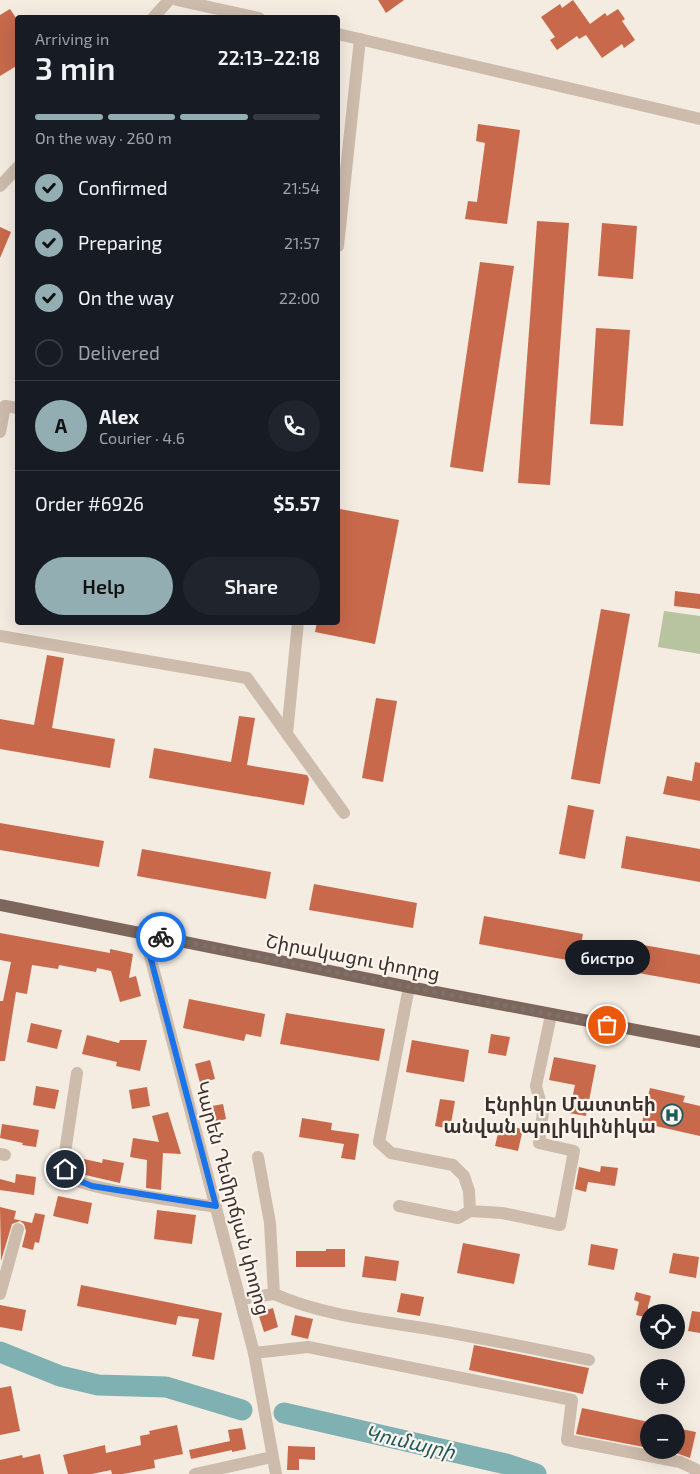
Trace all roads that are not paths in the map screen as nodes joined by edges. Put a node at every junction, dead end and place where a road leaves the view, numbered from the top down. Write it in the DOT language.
graph roads {
  1 [pos="169,0"];
  2 [pos="177,0"];
  3 [pos="156,15"];
  4 [pos="245,15"];
  5 [pos="340,34"];
  6 [pos="360,39"];
  7 [pos="700,119"];
  8 [pos="15,170"];
  9 [pos="0,186"];
  10 [pos="340,227"];
  11 [pos="15,408"];
  12 [pos="0,432"];
  13 [pos="298,625"];
  14 [pos="0,636"];
  15 [pos="287,734"];
  16 [pos="344,814"];
  17 [pos="0,905"];
  18 [pos="144,933"];
  19 [pos="409,987"];
  20 [pos="551,1015"];
  21 [pos="700,1042"];
  22 [pos="77,1073"];
  23 [pos="258,1157"];
  24 [pos="216,1206"];
  25 [pos="399,1206"];
  26 [pos="470,1211"];
  27 [pos="18,1229"];
  28 [pos="0,1294"];
  29 [pos="274,1294"];
  30 [pos="240,1299"];
  31 [pos="254,1353"];
  32 [pos="589,1360"];
  33 [pos="272,1457"];
  34 [pos="195,1474"];
  35 [pos="276,1474"];
  36 [pos="696,1474"];
  1 -- 3 [label="street"];
  2 -- 4 [label="street"];
  5 -- 6 [label="street"];
  6 -- 7 [label="street"];
  6 -- 10 [label="street"];
  8 -- 9 [label="street"];
  11 -- 12 [label="street"];
  13 -- 15 [label="street"];
  14 -- 15 [label="street"];
  15 -- 16 [label="street"];
  17 -- 18 [label="main road, Շիրակացու փողոց"];
  18 -- 19 [label="main road, Շիրակացու փողոց"];
  18 -- 24 [label="street, Կարեն Դեմիրճյան փողոց"];
  19 -- 20 [label="main road, Շիրակացու փողոց"];
  19 -- 26 [label="street"];
  20 -- 21 [label="main road, Շիրակացու փողոց"];
  20 -- 26 [label="street"];
  22 -- 24 [label="street"];
  23 -- 29 [label="street"];
  24 -- 30 [label="street, Կարեն Դեմիրճյան փողոց"];
  25 -- 26 [label="street"];
  27 -- 28 [label="street"];
  29 -- 30 [label="street"];
  29 -- 32 [label="street"];
  30 -- 31 [label="street, Կարեն Դեմիրճյան փողոց"];
  31 -- 33 [label="street, Կարեն Դեմիրճյան փողոց"];
  31 -- 36 [label="street"];
  33 -- 34 [label="street"];
  33 -- 35 [label="street, Կարեն Դեմիրճյան փողոց"];
}
